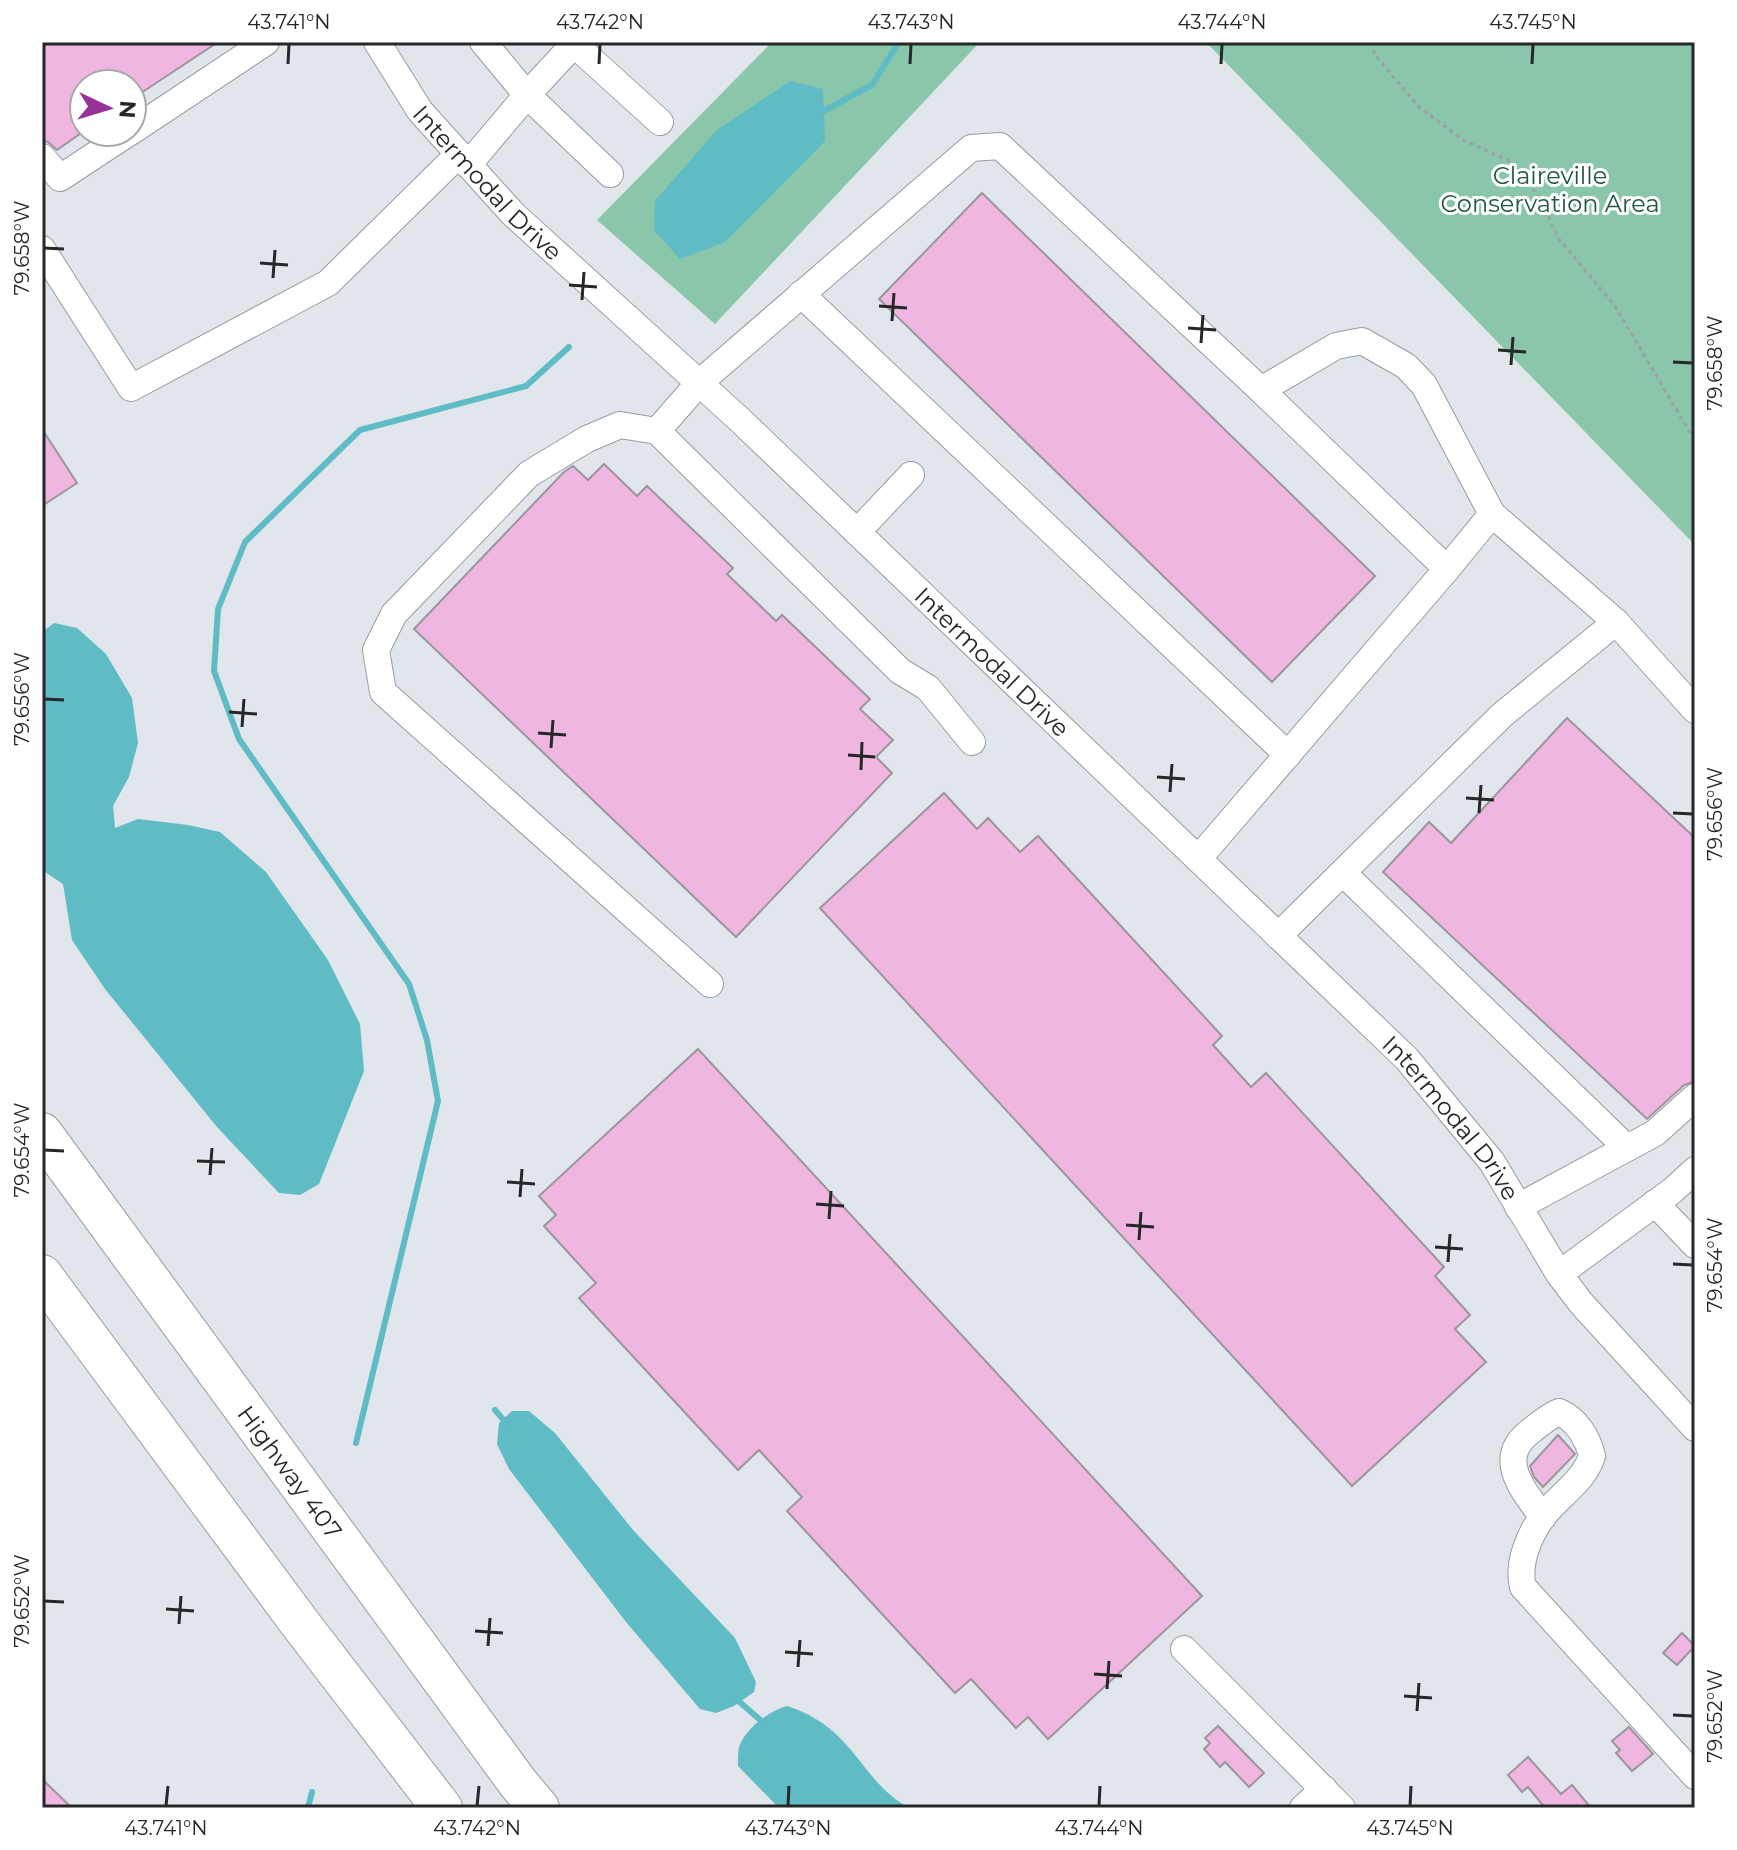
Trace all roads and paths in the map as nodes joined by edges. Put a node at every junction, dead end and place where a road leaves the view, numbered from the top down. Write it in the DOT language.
graph roads {
  1 [pos="266,42"];
  2 [pos="377,42"];
  3 [pos="483,42"];
  4 [pos="1371,42"];
  5 [pos="575,43"];
  6 [pos="527,95"];
  7 [pos="148,120"];
  8 [pos="660,122"];
  9 [pos="105,148"];
  10 [pos="42,157"];
  11 [pos="464,159"];
  12 [pos="610,174"];
  13 [pos="42,249"];
  14 [pos="801,294"];
  15 [pos="699,383"];
  16 [pos="1261,390"];
  17 [pos="657,431"];
  18 [pos="1695,441"];
  19 [pos="911,475"];
  20 [pos="1492,514"];
  21 [pos="857,532"];
  22 [pos="1447,569"];
  23 [pos="1616,622"];
  24 [pos="1695,710"];
  25 [pos="972,742"];
  26 [pos="1288,755"];
  27 [pos="1198,859"];
  28 [pos="1343,873"];
  29 [pos="1278,936"];
  30 [pos="710,984"];
  31 [pos="1695,1097"];
  32 [pos="42,1133"];
  33 [pos="1627,1148"];
  34 [pos="1695,1170"];
  35 [pos="1655,1203"];
  36 [pos="1518,1207"];
  37 [pos="1695,1245"];
  38 [pos="1559,1274"];
  39 [pos="42,1275"];
  40 [pos="1695,1428"];
  41 [pos="1543,1517"];
  42 [pos="1184,1649"];
  43 [pos="1695,1776"];
  44 [pos="1333,1799"];
  45 [pos="442,1808"];
  46 [pos="539,1808"];
  47 [pos="1303,1808"];
  1 -- 7 [label="street"];
  2 -- 11 [label="street, Intermodal Drive"];
  3 -- 6 [label="street"];
  4 -- 18 [label="path"];
  5 -- 6 [label="street"];
  5 -- 8 [label="street"];
  6 -- 11 [label="street"];
  6 -- 12 [label="street"];
  9 -- 10 [label="street"];
  11 -- 13 [label="street"];
  11 -- 15 [label="street, Intermodal Drive"];
  14 -- 15 [label="street"];
  14 -- 16 [label="street"];
  14 -- 26 [label="street"];
  15 -- 17 [label="street"];
  15 -- 21 [label="street, Intermodal Drive"];
  16 -- 20 [label="street"];
  16 -- 22 [label="street"];
  17 -- 25 [label="street"];
  17 -- 30 [label="street"];
  19 -- 21 [label="street"];
  20 -- 22 [label="street"];
  20 -- 23 [label="street"];
  21 -- 27 [label="street, Intermodal Drive"];
  22 -- 26 [label="street"];
  23 -- 24 [label="street"];
  23 -- 28 [label="street"];
  26 -- 27 [label="street"];
  27 -- 29 [label="street, Intermodal Drive"];
  28 -- 29 [label="street"];
  28 -- 33 [label="street"];
  29 -- 36 [label="street, Intermodal Drive"];
  31 -- 33 [label="street"];
  32 -- 46 [label="highway, Highway 407"];
  33 -- 36 [label="street"];
  34 -- 35 [label="street"];
  35 -- 37 [label="street"];
  35 -- 38 [label="street"];
  36 -- 38 [label="street, Intermodal Drive"];
  38 -- 40 [label="street, Intermodal Drive"];
  39 -- 45 [label="highway"];
  41 -- 43 [label="street"];
  42 -- 44 [label="street"];
  44 -- 47 [label="street"];
}
